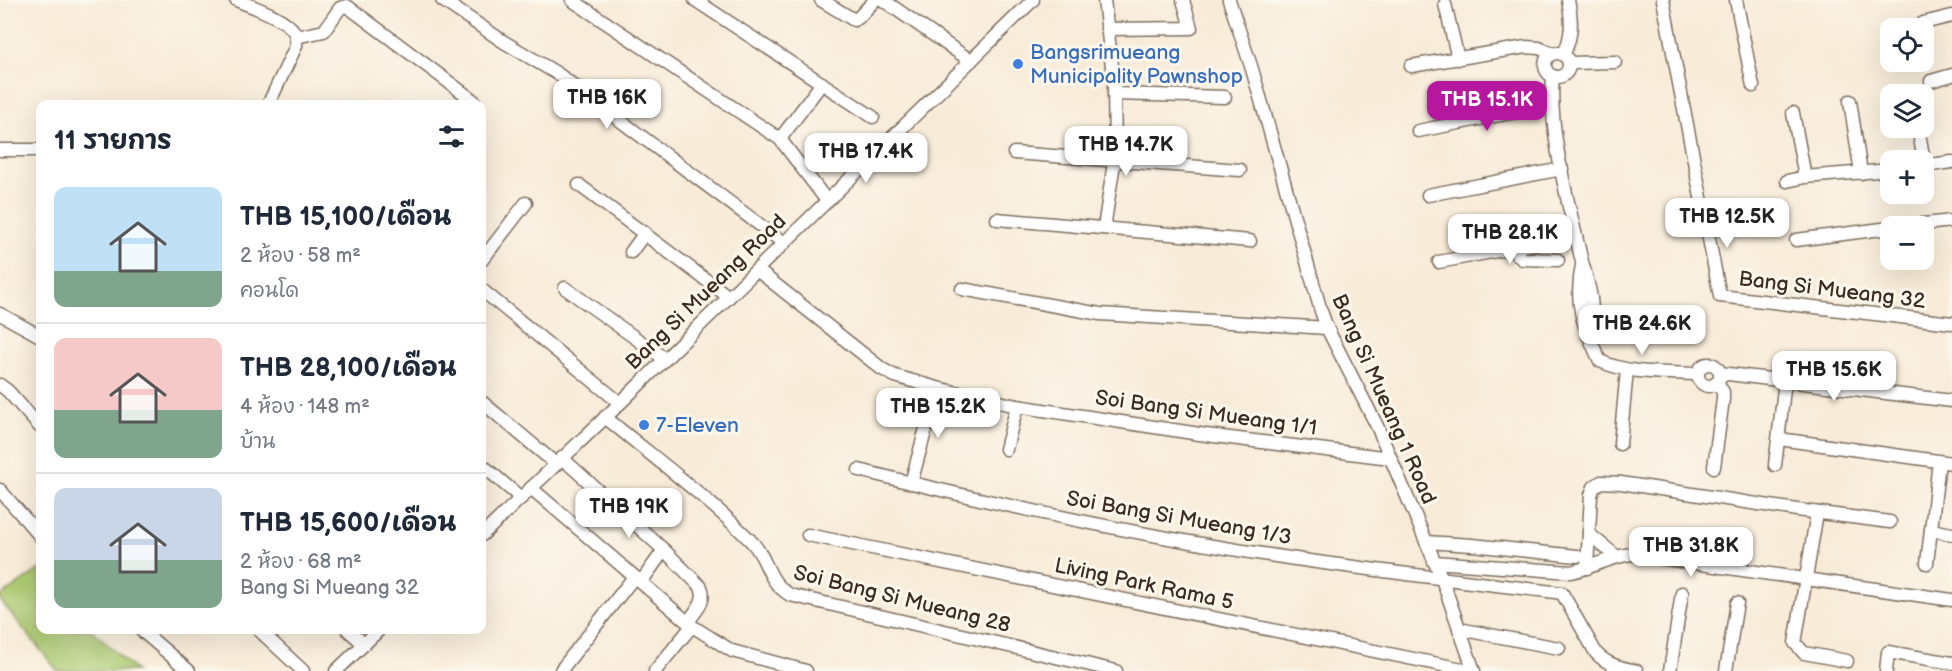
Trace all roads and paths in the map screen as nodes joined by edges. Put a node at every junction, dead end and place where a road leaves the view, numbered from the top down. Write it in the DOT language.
graph roads {
  1 [pos="236,0"];
  2 [pos="442,0"];
  3 [pos="572,0"];
  4 [pos="695,0"];
  5 [pos="821,0"];
  6 [pos="875,0"];
  7 [pos="883,0"];
  8 [pos="1033,0"];
  9 [pos="1104,0"];
  10 [pos="1183,0"];
  11 [pos="1229,0"];
  12 [pos="1568,0"];
  13 [pos="1663,0"];
  14 [pos="1736,0"];
  15 [pos="1445,4"];
  16 [pos="1952,16"];
  17 [pos="1934,20"];
  18 [pos="1107,29"];
  19 [pos="296,37"];
  20 [pos="1561,57"];
  21 [pos="1458,59"];
  22 [pos="971,61"];
  23 [pos="1615,62"];
  24 [pos="1411,66"];
  25 [pos="1952,75"];
  26 [pos="1553,76"];
  27 [pos="1931,81"];
  28 [pos="822,83"];
  29 [pos="1753,86"];
  30 [pos="1114,94"];
  31 [pos="1225,97"];
  32 [pos="270,100"];
  33 [pos="473,100"];
  34 [pos="1850,101"];
  35 [pos="1551,105"];
  36 [pos="1792,113"];
  37 [pos="873,117"];
  38 [pos="1418,131"];
  39 [pos="780,139"];
  40 [pos="0,150"];
  41 [pos="36,150"];
  42 [pos="1014,153"];
  43 [pos="1114,161"];
  44 [pos="1952,162"];
  45 [pos="1934,165"];
  46 [pos="1562,169"];
  47 [pos="1239,170"];
  48 [pos="1880,171"];
  49 [pos="1861,173"];
  50 [pos="1805,177"];
  51 [pos="1787,181"];
  52 [pos="579,185"];
  53 [pos="1428,195"];
  54 [pos="827,201"];
  55 [pos="526,203"];
  56 [pos="997,219"];
  57 [pos="1952,220"];
  58 [pos="1934,222"];
  59 [pos="1104,228"];
  60 [pos="1880,229"];
  61 [pos="645,233"];
  62 [pos="1576,236"];
  63 [pos="1796,240"];
  64 [pos="1250,241"];
  65 [pos="784,243"];
  66 [pos="1512,249"];
  67 [pos="631,252"];
  68 [pos="486,255"];
  69 [pos="1558,260"];
  70 [pos="1439,262"];
  71 [pos="757,270"];
  72 [pos="565,288"];
  73 [pos="962,289"];
  74 [pos="486,293"];
  75 [pos="729,297"];
  76 [pos="0,314"];
  77 [pos="1952,323"];
  78 [pos="1328,328"];
  79 [pos="36,334"];
  80 [pos="665,359"];
  81 [pos="1628,370"];
  82 [pos="1719,377"];
  83 [pos="1785,381"];
  84 [pos="0,385"];
  85 [pos="937,388"];
  86 [pos="1952,401"];
  87 [pos="620,403"];
  88 [pos="486,405"];
  89 [pos="1017,406"];
  90 [pos="605,417"];
  91 [pos="36,422"];
  92 [pos="1779,439"];
  93 [pos="1620,444"];
  94 [pos="1006,449"];
  95 [pos="1390,458"];
  96 [pos="559,461"];
  97 [pos="1946,463"];
  98 [pos="1775,465"];
  99 [pos="1714,467"];
  100 [pos="486,468"];
  101 [pos="859,470"];
  102 [pos="911,483"];
  103 [pos="531,488"];
  104 [pos="0,490"];
  105 [pos="521,498"];
  106 [pos="1817,513"];
  107 [pos="1890,522"];
  108 [pos="1931,530"];
  109 [pos="36,531"];
  110 [pos="486,531"];
  111 [pos="1589,534"];
  112 [pos="1952,534"];
  113 [pos="808,535"];
  114 [pos="1426,543"];
  115 [pos="664,550"];
  116 [pos="1577,556"];
  117 [pos="1616,556"];
  118 [pos="1434,561"];
  119 [pos="1927,563"];
  120 [pos="1587,568"];
  121 [pos="1442,579"];
  122 [pos="638,580"];
  123 [pos="1806,580"];
  124 [pos="1683,593"];
  125 [pos="1952,600"];
  126 [pos="1737,603"];
  127 [pos="690,624"];
  128 [pos="1459,629"];
  129 [pos="146,634"];
  130 [pos="263,634"];
  131 [pos="353,634"];
  132 [pos="375,634"];
  133 [pos="364,644"];
  134 [pos="1559,648"];
  135 [pos="1847,661"];
  136 [pos="1952,663"];
  137 [pos="561,670"];
  138 [pos="189,671"];
  139 [pos="303,671"];
  140 [pos="336,671"];
  141 [pos="655,671"];
  142 [pos="806,671"];
  143 [pos="1116,671"];
  144 [pos="1473,671"];
  145 [pos="1637,671"];
  146 [pos="1670,671"];
  147 [pos="1726,671"];
  148 [pos="1886,671"];
  1 -- 19 [label="street"];
  2 -- 65 [label="street"];
  3 -- 39 [label="street"];
  4 -- 28 [label="street"];
  5 -- 6 [label="street"];
  7 -- 22 [label="street"];
  8 -- 22 [label="street, Bang Si Mueang Road"];
  9 -- 18 [label="street"];
  10 -- 18 [label="street"];
  11 -- 78 [label="street, Bang Si Mueang 1 Road"];
  12 -- 20 [label="street"];
  13 -- 77 [label="street, Bang Si Mueang 32"];
  14 -- 29 [label="street"];
  15 -- 21 [label="street"];
  16 -- 17 [label="street"];
  18 -- 30 [label="street"];
  19 -- 32 [label="street"];
  19 -- 33 [label="street"];
  20 -- 21 [label="street"];
  20 -- 23 [label="street"];
  20 -- 26 [label="street"];
  20 -- 26 [label="street"];
  21 -- 24 [label="street"];
  22 -- 54 [label="street, Bang Si Mueang Road"];
  25 -- 27 [label="street"];
  26 -- 35 [label="street"];
  28 -- 37 [label="street"];
  28 -- 39 [label="street"];
  30 -- 31 [label="street"];
  30 -- 43 [label="street"];
  34 -- 49 [label="street"];
  35 -- 38 [label="street"];
  35 -- 46 [label="street"];
  36 -- 50 [label="street"];
  39 -- 54 [label="street"];
  40 -- 41 [label="street"];
  42 -- 43 [label="street"];
  43 -- 47 [label="street"];
  43 -- 59 [label="street"];
  44 -- 45 [label="street"];
  46 -- 53 [label="street"];
  46 -- 62 [label="street"];
  48 -- 49 [label="street"];
  49 -- 50 [label="street"];
  50 -- 51 [label="street"];
  52 -- 61 [label="street"];
  54 -- 65 [label="street, Bang Si Mueang Road"];
  55 -- 68 [label="street"];
  56 -- 59 [label="street"];
  57 -- 58 [label="street"];
  59 -- 64 [label="street"];
  60 -- 63 [label="street"];
  61 -- 67 [label="street"];
  61 -- 75 [label="street"];
  62 -- 66 [label="street"];
  62 -- 81 [label="street"];
  65 -- 71 [label="street, Bang Si Mueang Road"];
  66 -- 69 [label="street"];
  66 -- 70 [label="street"];
  71 -- 75 [label="street, Bang Si Mueang Road"];
  71 -- 85 [label="street, Soi Bang Si Mueang 1/1"];
  72 -- 80 [label="street"];
  73 -- 78 [label="street"];
  74 -- 87 [label="street"];
  75 -- 80 [label="street, Bang Si Mueang Road"];
  76 -- 79 [label="street"];
  78 -- 95 [label="street, Bang Si Mueang 1 Road"];
  80 -- 87 [label="street, Bang Si Mueang Road"];
  81 -- 82 [label="street"];
  81 -- 93 [label="street"];
  82 -- 83 [label="street"];
  82 -- 99 [label="street"];
  83 -- 86 [label="street"];
  83 -- 92 [label="street"];
  84 -- 91 [label="street"];
  85 -- 89 [label="street, Soi Bang Si Mueang 1/1"];
  85 -- 102 [label="street"];
  87 -- 90 [label="street, Bang Si Mueang Road"];
  88 -- 96 [label="street"];
  89 -- 94 [label="street"];
  89 -- 95 [label="street, Soi Bang Si Mueang 1/1"];
  90 -- 96 [label="street, Bang Si Mueang Road"];
  90 -- 143 [label="street, Soi Bang Si Mueang 28"];
  92 -- 97 [label="street"];
  92 -- 98 [label="street"];
  95 -- 114 [label="street, Bang Si Mueang 1 Road"];
  96 -- 103 [label="street, Bang Si Mueang Road"];
  96 -- 115 [label="street"];
  97 -- 108 [label="street"];
  100 -- 105 [label="street"];
  101 -- 102 [label="street, Soi Bang Si Mueang 1/3"];
  102 -- 121 [label="street, Soi Bang Si Mueang 1/3"];
  103 -- 105 [label="street, Bang Si Mueang Road"];
  103 -- 122 [label="street"];
  104 -- 109 [label="street"];
  105 -- 110 [label="street, Bang Si Mueang Road"];
  106 -- 107 [label="street"];
  106 -- 111 [label="street"];
  106 -- 123 [label="street"];
  108 -- 112 [label="street"];
  108 -- 119 [label="street"];
  111 -- 117 [label="street"];
  111 -- 120 [label="street"];
  113 -- 144 [label="street, Living Park Rama 5"];
  114 -- 116 [label="street"];
  114 -- 118 [label="street, Bang Si Mueang 1 Road"];
  115 -- 122 [label="street"];
  115 -- 127 [label="street"];
  117 -- 120 [label="street"];
  117 -- 123 [label="street"];
  118 -- 120 [label="street"];
  118 -- 121 [label="street, Bang Si Mueang 1 Road"];
  121 -- 128 [label="street, Bang Si Mueang 1 Road"];
  121 -- 145 [label="street, Soi Bang Si Mueang 1/3"];
  122 -- 127 [label="street"];
  122 -- 137 [label="street"];
  123 -- 125 [label="street"];
  123 -- 135 [label="street"];
  124 -- 146 [label="street"];
  126 -- 147 [label="street"];
  127 -- 141 [label="street"];
  127 -- 142 [label="street"];
  128 -- 134 [label="street"];
  128 -- 144 [label="street, Bang Si Mueang 1 Road"];
  129 -- 138 [label="street"];
  130 -- 139 [label="street"];
  131 -- 133 [label="street"];
  132 -- 133 [label="street"];
  133 -- 140 [label="street"];
  136 -- 148 [label="street"];
}
